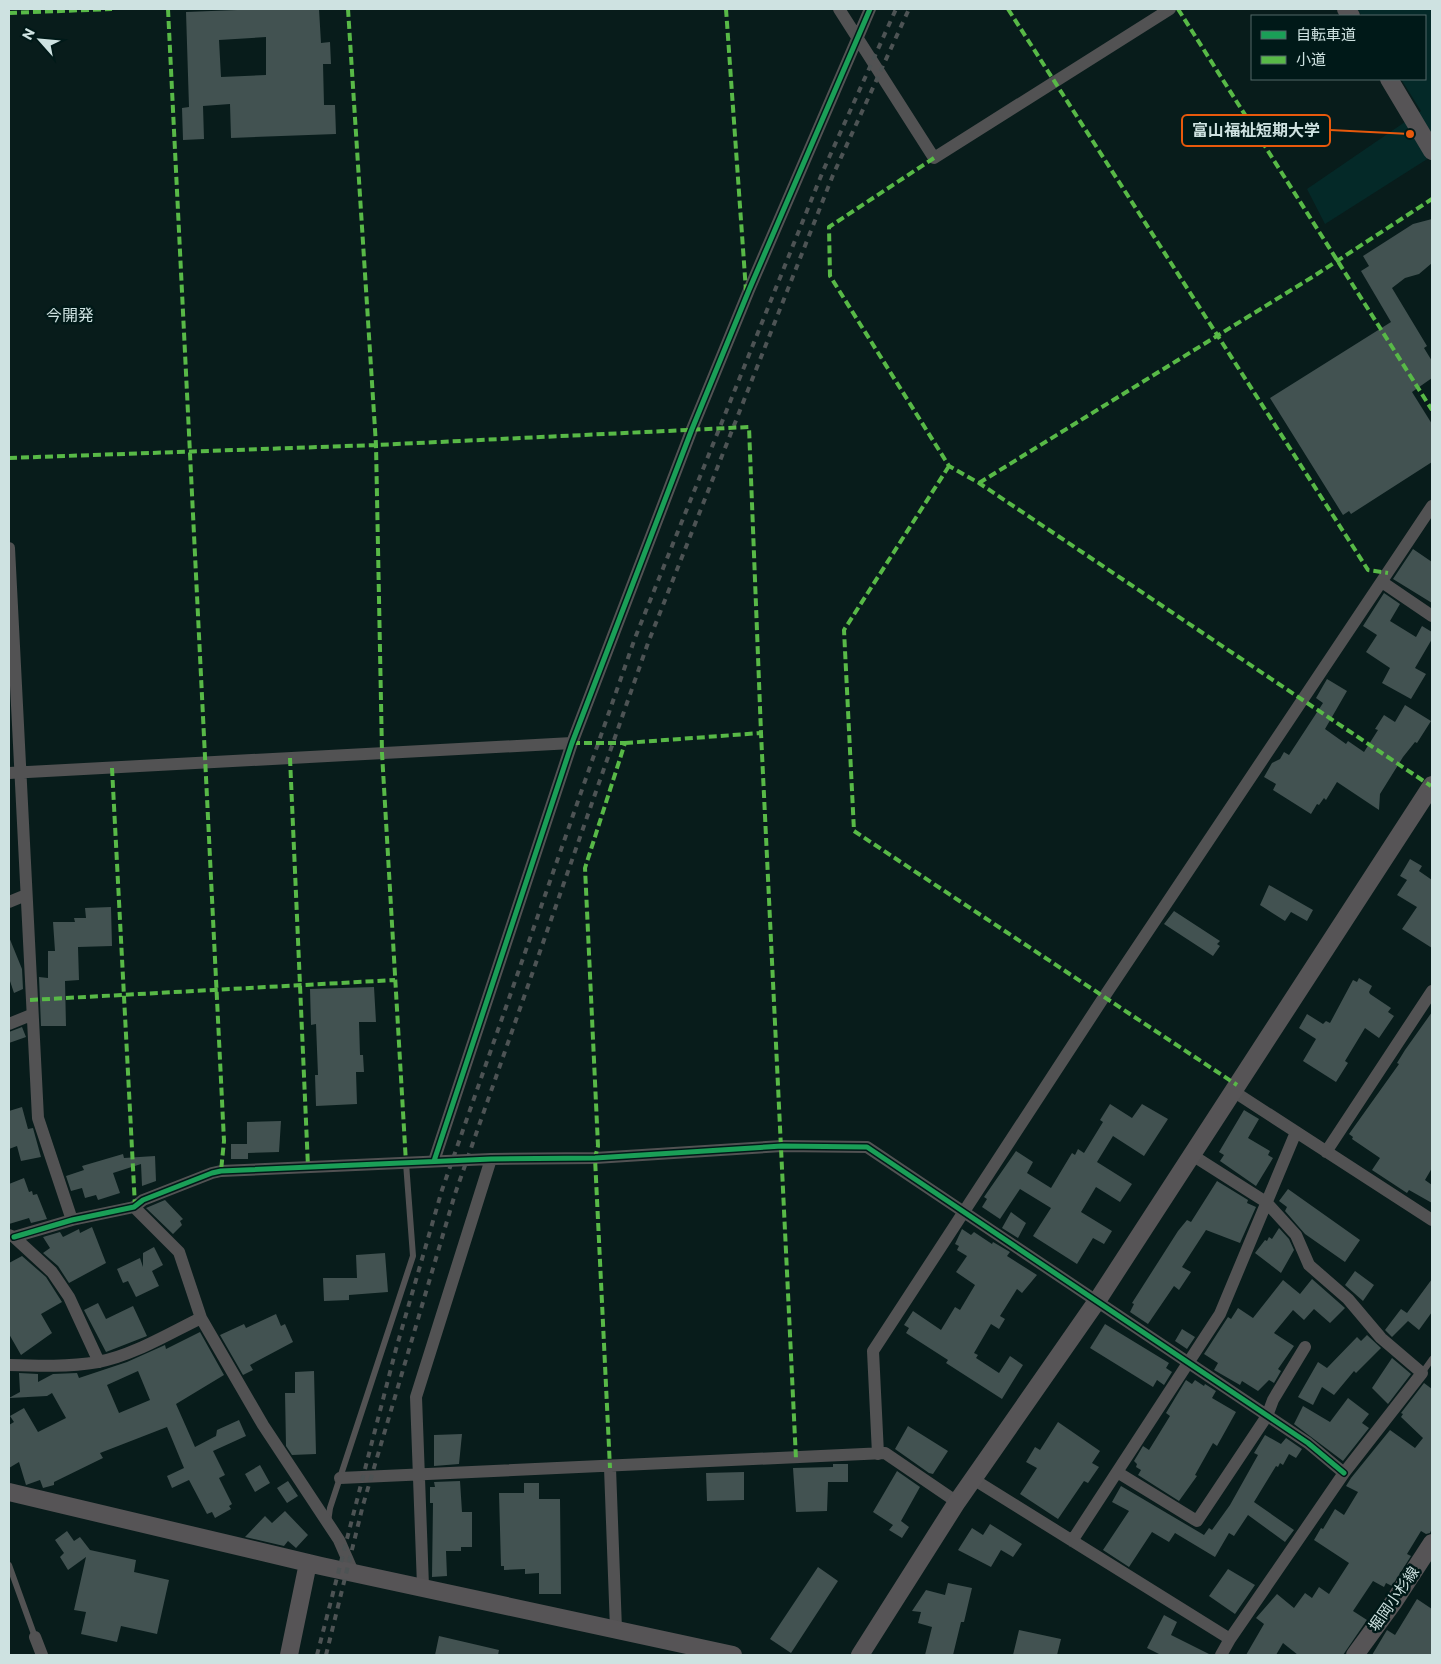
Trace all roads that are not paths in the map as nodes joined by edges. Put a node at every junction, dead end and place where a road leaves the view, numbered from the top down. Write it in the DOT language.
graph roads {
  1 [pos="839,9"];
  2 [pos="870,9"];
  3 [pos="1170,9"];
  4 [pos="857,36"];
  5 [pos="1390,80"];
  6 [pos="1432,151"];
  7 [pos="1432,506"];
  8 [pos="9,548"];
  9 [pos="1382,582"];
  10 [pos="1432,616"];
  11 [pos="572,743"];
  12 [pos="15,773"];
  13 [pos="1432,786"];
  14 [pos="26,895"];
  15 [pos="9,902"];
  16 [pos="1432,991"];
  17 [pos="31,1015"];
  18 [pos="9,1024"];
  19 [pos="1233,1091"];
  20 [pos="1296,1132"];
  21 [pos="1326,1152"];
  22 [pos="1192,1155"];
  23 [pos="491,1159"];
  24 [pos="434,1161"];
  25 [pos="406,1164"];
  26 [pos="1266,1202"];
  27 [pos="134,1207"];
  28 [pos="964,1211"];
  29 [pos="1432,1219"];
  30 [pos="72,1220"];
  31 [pos="12,1236"];
  32 [pos="1097,1301"];
  33 [pos="201,1318"];
  34 [pos="1305,1347"];
  35 [pos="1432,1359"];
  36 [pos="99,1362"];
  37 [pos="1188,1364"];
  38 [pos="9,1366"];
  39 [pos="1422,1373"];
  40 [pos="1268,1416"];
  41 [pos="878,1454"];
  42 [pos="610,1468"];
  43 [pos="1117,1472"];
  44 [pos="1344,1474"];
  45 [pos="419,1476"];
  46 [pos="340,1478"];
  47 [pos="973,1478"];
  48 [pos="9,1492"];
  49 [pos="957,1502"];
  50 [pos="328,1523"];
  51 [pos="1072,1540"];
  52 [pos="1432,1543"];
  53 [pos="308,1563"];
  54 [pos="9,1565"];
  55 [pos="353,1572"];
  56 [pos="423,1586"];
  57 [pos="616,1629"];
  58 [pos="35,1637"];
  59 [pos="1230,1639"];
  60 [pos="42,1655"];
  61 [pos="288,1655"];
  62 [pos="733,1655"];
  63 [pos="860,1655"];
  64 [pos="1221,1655"];
  65 [pos="1355,1655"];
  1 -- 4 [label="street"];
  2 -- 4 [label="street"];
  3 -- 4 [label="street"];
  4 -- 11 [label="street"];
  5 -- 6 [label="street"];
  7 -- 9 [label="street"];
  8 -- 12 [label="street"];
  9 -- 10 [label="street"];
  9 -- 28 [label="street"];
  11 -- 12 [label="street"];
  11 -- 24 [label="street"];
  12 -- 14 [label="street"];
  13 -- 19 [label="street"];
  14 -- 15 [label="street"];
  14 -- 17 [label="street"];
  16 -- 21 [label="street"];
  17 -- 18 [label="street"];
  17 -- 30 [label="street"];
  19 -- 20 [label="street"];
  19 -- 22 [label="street"];
  20 -- 21 [label="street"];
  20 -- 26 [label="street"];
  21 -- 29 [label="street"];
  22 -- 26 [label="street"];
  22 -- 32 [label="street"];
  23 -- 24 [label="street"];
  23 -- 28 [label="street"];
  23 -- 45 [label="street"];
  24 -- 25 [label="street"];
  25 -- 27 [label="street"];
  25 -- 46 [label="lane"];
  26 -- 37 [label="street"];
  26 -- 39 [label="street"];
  27 -- 30 [label="street"];
  27 -- 33 [label="street"];
  28 -- 32 [label="street"];
  28 -- 41 [label="street"];
  30 -- 31 [label="street"];
  31 -- 36 [label="street"];
  32 -- 37 [label="street"];
  32 -- 47 [label="street"];
  33 -- 36 [label="street"];
  33 -- 50 [label="street"];
  34 -- 40 [label="street"];
  35 -- 39 [label="lane"];
  36 -- 38 [label="street"];
  37 -- 40 [label="street"];
  37 -- 43 [label="street"];
  39 -- 44 [label="street"];
  40 -- 43 [label="street"];
  40 -- 44 [label="street"];
  41 -- 42 [label="street"];
  41 -- 49 [label="street"];
  42 -- 45 [label="street"];
  42 -- 57 [label="street"];
  43 -- 51 [label="street"];
  44 -- 59 [label="street"];
  45 -- 46 [label="street"];
  45 -- 56 [label="street"];
  46 -- 50 [label="lane"];
  47 -- 49 [label="street"];
  47 -- 51 [label="street"];
  48 -- 53 [label="street"];
  49 -- 63 [label="street"];
  50 -- 55 [label="street"];
  51 -- 59 [label="street"];
  52 -- 65 [label="street, 堀岡小杉線"];
  53 -- 55 [label="street"];
  53 -- 61 [label="street"];
  54 -- 58 [label="lane"];
  55 -- 56 [label="street"];
  56 -- 57 [label="street"];
  57 -- 62 [label="street"];
  58 -- 60 [label="street"];
  59 -- 64 [label="street"];
}
